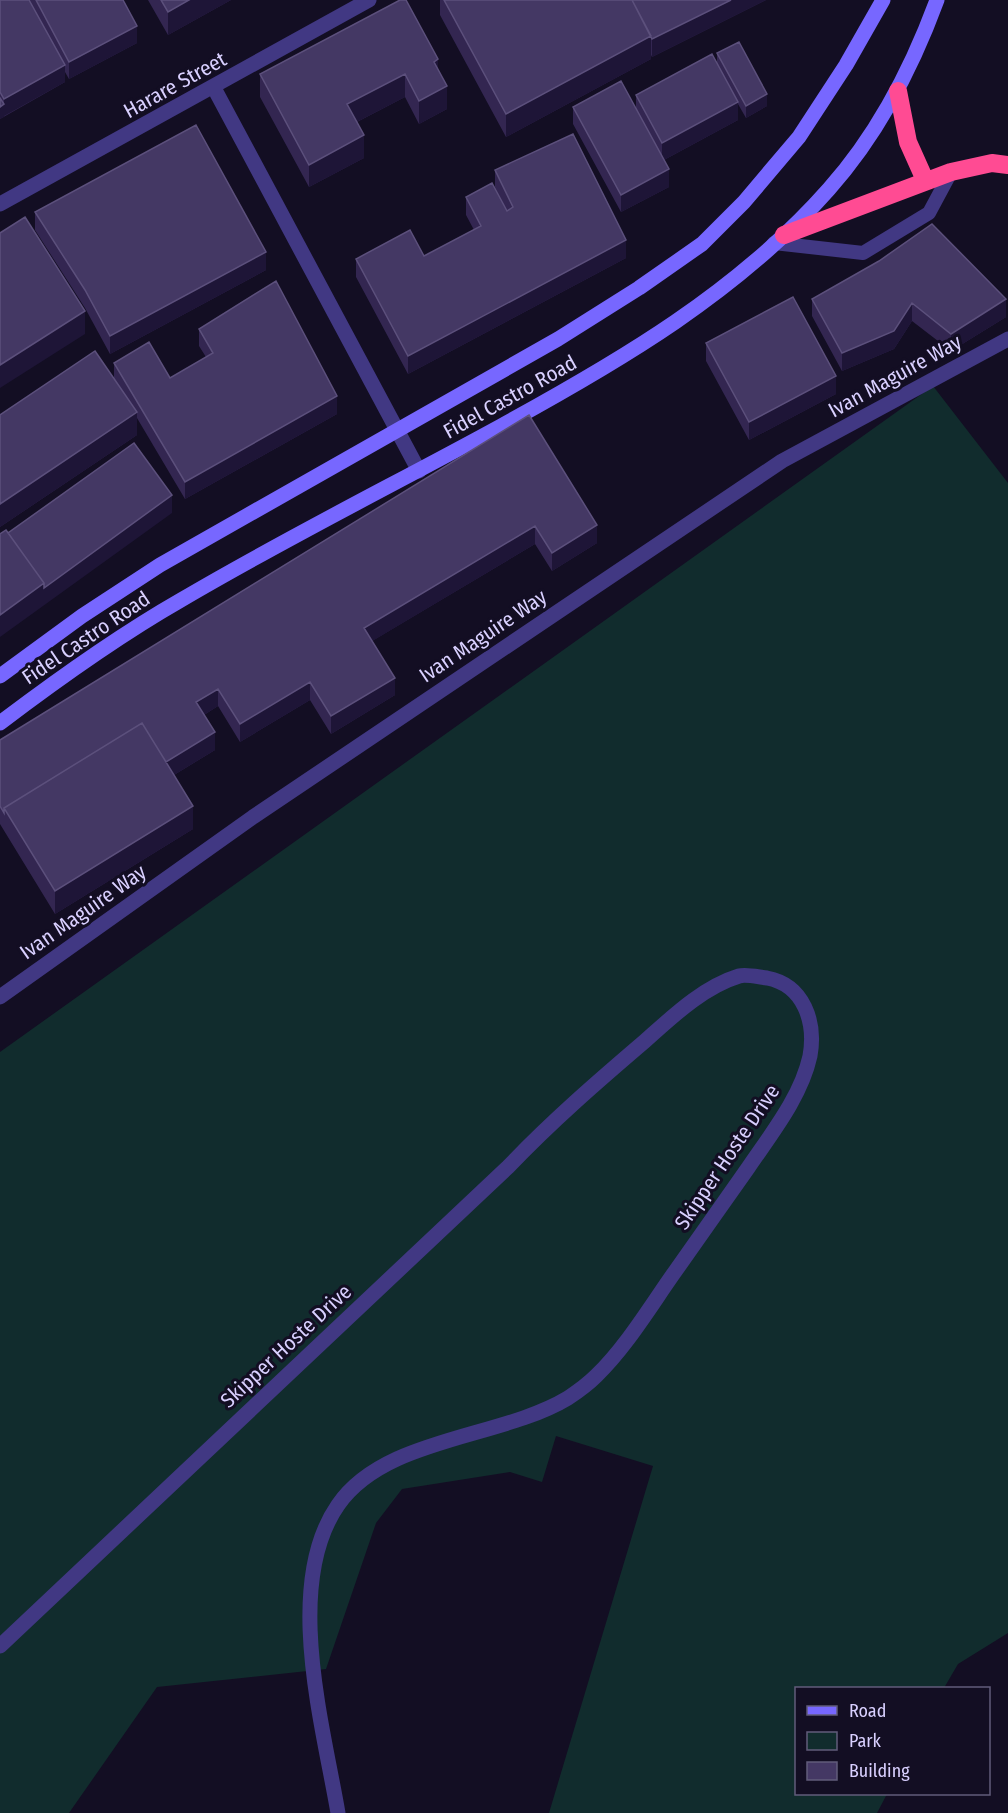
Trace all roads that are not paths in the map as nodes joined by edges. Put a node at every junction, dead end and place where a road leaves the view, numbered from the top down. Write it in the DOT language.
graph roads {
  1 [pos="369,0"];
  2 [pos="884,0"];
  3 [pos="937,0"];
  4 [pos="214,88"];
  5 [pos="898,91"];
  6 [pos="1008,165"];
  7 [pos="951,172"];
  8 [pos="925,180"];
  9 [pos="0,204"];
  10 [pos="779,239"];
  11 [pos="1008,339"];
  12 [pos="396,430"];
  13 [pos="419,471"];
  14 [pos="0,676"];
  15 [pos="0,723"];
  16 [pos="0,997"];
  17 [pos="0,1646"];
  18 [pos="338,1813"];
  1 -- 4 [label="street, Harare Street"];
  2 -- 12 [label="main road, Fidel Castro Road"];
  3 -- 5 [label="main road, Fidel Castro Road"];
  4 -- 9 [label="street, Harare Street"];
  4 -- 12 [label="street"];
  5 -- 8 [label="highway"];
  5 -- 10 [label="main road, Fidel Castro Road"];
  6 -- 7 [label="highway"];
  7 -- 8 [label="highway"];
  7 -- 10 [label="lane"];
  8 -- 10 [label="highway"];
  10 -- 13 [label="main road, Fidel Castro Road"];
  11 -- 16 [label="street, Ivan Maguire Way"];
  12 -- 13 [label="street"];
  12 -- 14 [label="main road, Fidel Castro Road"];
  13 -- 15 [label="main road, Fidel Castro Road"];
  17 -- 18 [label="street, Skipper Hoste Drive"];
}
